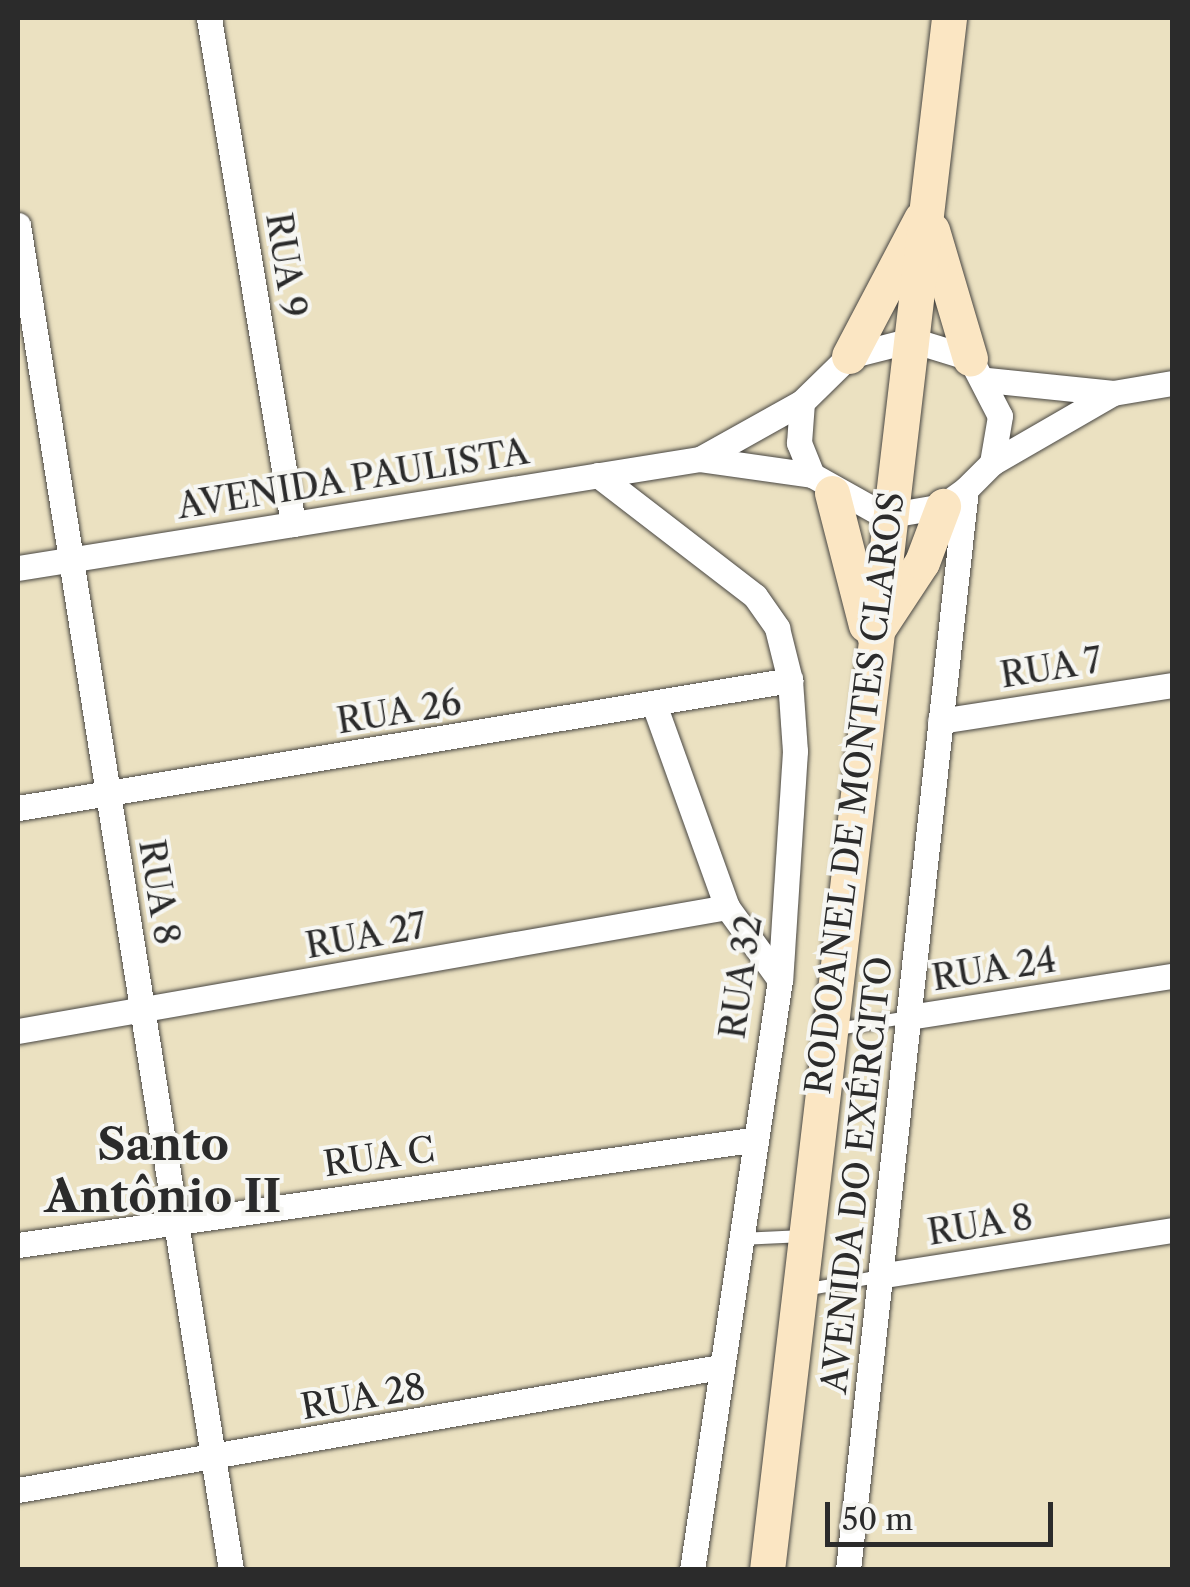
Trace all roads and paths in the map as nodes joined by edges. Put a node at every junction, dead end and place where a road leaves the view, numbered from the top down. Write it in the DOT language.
graph roads {
  1 [pos="209,18"];
  2 [pos="949,18"];
  3 [pos="927,210"];
  4 [pos="18,225"];
  5 [pos="912,340"];
  6 [pos="848,356"];
  7 [pos="979,369"];
  8 [pos="28,372"];
  9 [pos="1172,383"];
  10 [pos="1114,393"];
  11 [pos="802,402"];
  12 [pos="700,459"];
  13 [pos="992,463"];
  14 [pos="598,475"];
  15 [pos="822,484"];
  16 [pos="955,498"];
  17 [pos="885,516"];
  18 [pos="293,524"];
  19 [pos="69,560"];
  20 [pos="18,568"];
  21 [pos="871,640"];
  22 [pos="790,680"];
  23 [pos="1172,684"];
  24 [pos="655,707"];
  25 [pos="940,721"];
  26 [pos="109,794"];
  27 [pos="18,808"];
  28 [pos="727,907"];
  29 [pos="1172,976"];
  30 [pos="780,980"];
  31 [pos="142,1011"];
  32 [pos="909,1018"];
  33 [pos="827,1030"];
  34 [pos="18,1031"];
  35 [pos="751,1140"];
  36 [pos="176,1222"];
  37 [pos="1172,1230"];
  38 [pos="804,1236"];
  39 [pos="737,1239"];
  40 [pos="18,1245"];
  41 [pos="885,1276"];
  42 [pos="798,1291"];
  43 [pos="720,1367"];
  44 [pos="214,1460"];
  45 [pos="18,1490"];
  46 [pos="231,1570"];
  47 [pos="692,1570"];
  48 [pos="767,1570"];
  49 [pos="848,1570"];
  1 -- 18 [label="street, RUA 9"];
  2 -- 3 [label="main road, RODOANEL DE MONTES CLAROS"];
  3 -- 5 [label="main road, RODOANEL DE MONTES CLAROS"];
  3 -- 6 [label="main road"];
  3 -- 7 [label="main road"];
  4 -- 8 [label="street, RUA 8"];
  5 -- 6 [label="street"];
  5 -- 7 [label="street"];
  5 -- 17 [label="main road, RODOANEL DE MONTES CLAROS"];
  6 -- 11 [label="street, AVENIDA PAULISTA"];
  7 -- 10 [label="street"];
  7 -- 13 [label="street"];
  8 -- 19 [label="street, RUA 8"];
  9 -- 10 [label="street"];
  10 -- 13 [label="street"];
  11 -- 12 [label="street, AVENIDA PAULISTA"];
  11 -- 15 [label="street"];
  12 -- 14 [label="street, AVENIDA PAULISTA"];
  12 -- 15 [label="street, AVENIDA PAULISTA"];
  13 -- 16 [label="street"];
  14 -- 18 [label="street, AVENIDA PAULISTA"];
  14 -- 22 [label="street, RUA 32"];
  15 -- 17 [label="street, AVENIDA PAULISTA"];
  15 -- 21 [label="main road"];
  16 -- 17 [label="street"];
  16 -- 21 [label="main road"];
  16 -- 25 [label="street, AVENIDA DO EXÉRCITO"];
  17 -- 21 [label="main road, RODOANEL DE MONTES CLAROS"];
  18 -- 19 [label="street, AVENIDA PAULISTA"];
  19 -- 20 [label="street, AVENIDA PAULISTA"];
  19 -- 26 [label="street, RUA 8"];
  21 -- 33 [label="main road, RODOANEL DE MONTES CLAROS"];
  22 -- 24 [label="street, RUA 26"];
  22 -- 30 [label="street, RUA 32"];
  23 -- 25 [label="street, RUA 7"];
  24 -- 26 [label="street, RUA 26"];
  24 -- 28 [label="street"];
  25 -- 32 [label="street, AVENIDA DO EXÉRCITO"];
  26 -- 27 [label="street, RUA 26"];
  26 -- 31 [label="street, RUA 8"];
  28 -- 30 [label="street"];
  28 -- 31 [label="street, RUA 27"];
  29 -- 32 [label="street, RUA 24"];
  30 -- 35 [label="street, RUA 32"];
  31 -- 34 [label="street, RUA 27"];
  31 -- 36 [label="street, RUA 8"];
  32 -- 33 [label="lane, RUA 24"];
  32 -- 41 [label="street, AVENIDA DO EXÉRCITO"];
  33 -- 38 [label="main road, RODOANEL DE MONTES CLAROS"];
  35 -- 36 [label="street, RUA C"];
  35 -- 39 [label="street, RUA 32"];
  36 -- 40 [label="street, RUA C"];
  36 -- 44 [label="street, RUA 8"];
  37 -- 41 [label="street, RUA 8"];
  38 -- 39 [label="lane"];
  38 -- 42 [label="main road, RODOANEL DE MONTES CLAROS"];
  39 -- 43 [label="street, RUA 32"];
  41 -- 42 [label="lane, RUA 8"];
  41 -- 49 [label="street, AVENIDA DO EXÉRCITO"];
  42 -- 48 [label="main road, RODOANEL DE MONTES CLAROS"];
  43 -- 44 [label="street, RUA 28"];
  43 -- 47 [label="street, RUA 32"];
  44 -- 45 [label="street, RUA 28"];
  44 -- 46 [label="street, RUA 8"];
}
